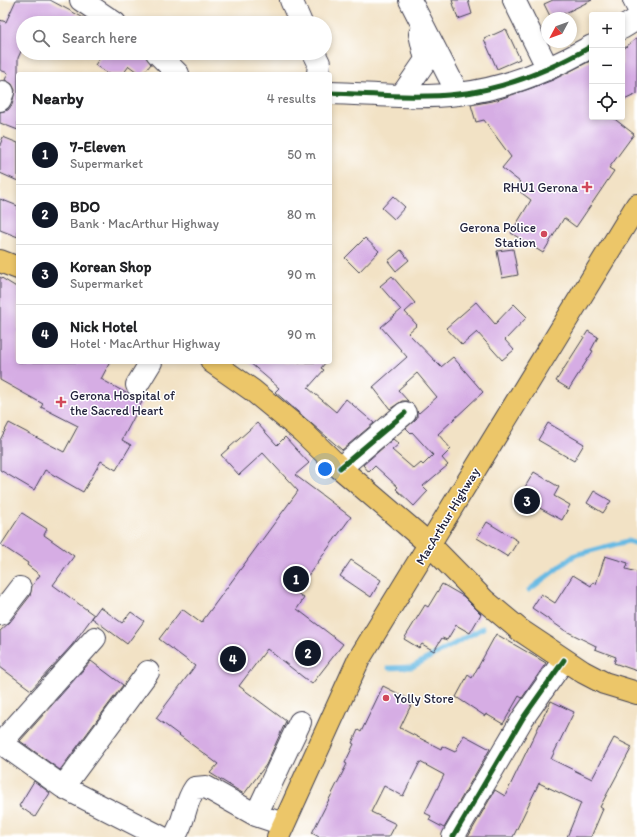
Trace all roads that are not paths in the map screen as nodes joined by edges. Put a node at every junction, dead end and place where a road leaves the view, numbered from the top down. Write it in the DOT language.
graph roads {
  1 [pos="81,0"];
  2 [pos="291,0"];
  3 [pos="514,0"];
  4 [pos="634,0"];
  5 [pos="413,6"];
  6 [pos="637,6"];
  7 [pos="105,16"];
  8 [pos="298,16"];
  9 [pos="637,19"];
  10 [pos="625,26"];
  11 [pos="589,48"];
  12 [pos="164,60"];
  13 [pos="318,60"];
  14 [pos="548,69"];
  15 [pos="176,72"];
  16 [pos="318,72"];
  17 [pos="332,93"];
  18 [pos="458,94"];
  19 [pos="402,95"];
  20 [pos="637,205"];
  21 [pos="0,261"];
  22 [pos="16,267"];
  23 [pos="150,364"];
  24 [pos="215,364"];
  25 [pos="136,385"];
  26 [pos="405,413"];
  27 [pos="340,468"];
  28 [pos="429,544"];
  29 [pos="20,588"];
  30 [pos="0,614"];
  31 [pos="95,638"];
  32 [pos="564,660"];
  33 [pos="148,672"];
  34 [pos="637,692"];
  35 [pos="300,722"];
  36 [pos="1,743"];
  37 [pos="63,787"];
  38 [pos="256,815"];
  39 [pos="280,830"];
  40 [pos="161,837"];
  41 [pos="174,837"];
  42 [pos="453,837"];
  1 -- 7 [label="street"];
  2 -- 8 [label="street"];
  3 -- 14 [label="street"];
  4 -- 6 [label="street"];
  5 -- 18 [label="street"];
  5 -- 19 [label="street"];
  9 -- 10 [label="street"];
  11 -- 14 [label="street"];
  12 -- 15 [label="street"];
  13 -- 16 [label="street"];
  14 -- 18 [label="street"];
  17 -- 19 [label="street"];
  18 -- 19 [label="street"];
  20 -- 28 [label="main road, MacArthur Highway"];
  21 -- 22 [label="main road"];
  23 -- 25 [label="street"];
  24 -- 27 [label="main road"];
  26 -- 27 [label="street"];
  27 -- 28 [label="main road"];
  28 -- 32 [label="main road"];
  28 -- 39 [label="main road, MacArthur Highway"];
  29 -- 30 [label="street"];
  31 -- 36 [label="street"];
  32 -- 34 [label="main road"];
  32 -- 42 [label="street"];
  33 -- 37 [label="street"];
  35 -- 38 [label="street"];
  36 -- 37 [label="street"];
  37 -- 40 [label="street"];
  38 -- 39 [label="street"];
  38 -- 41 [label="street"];
}
